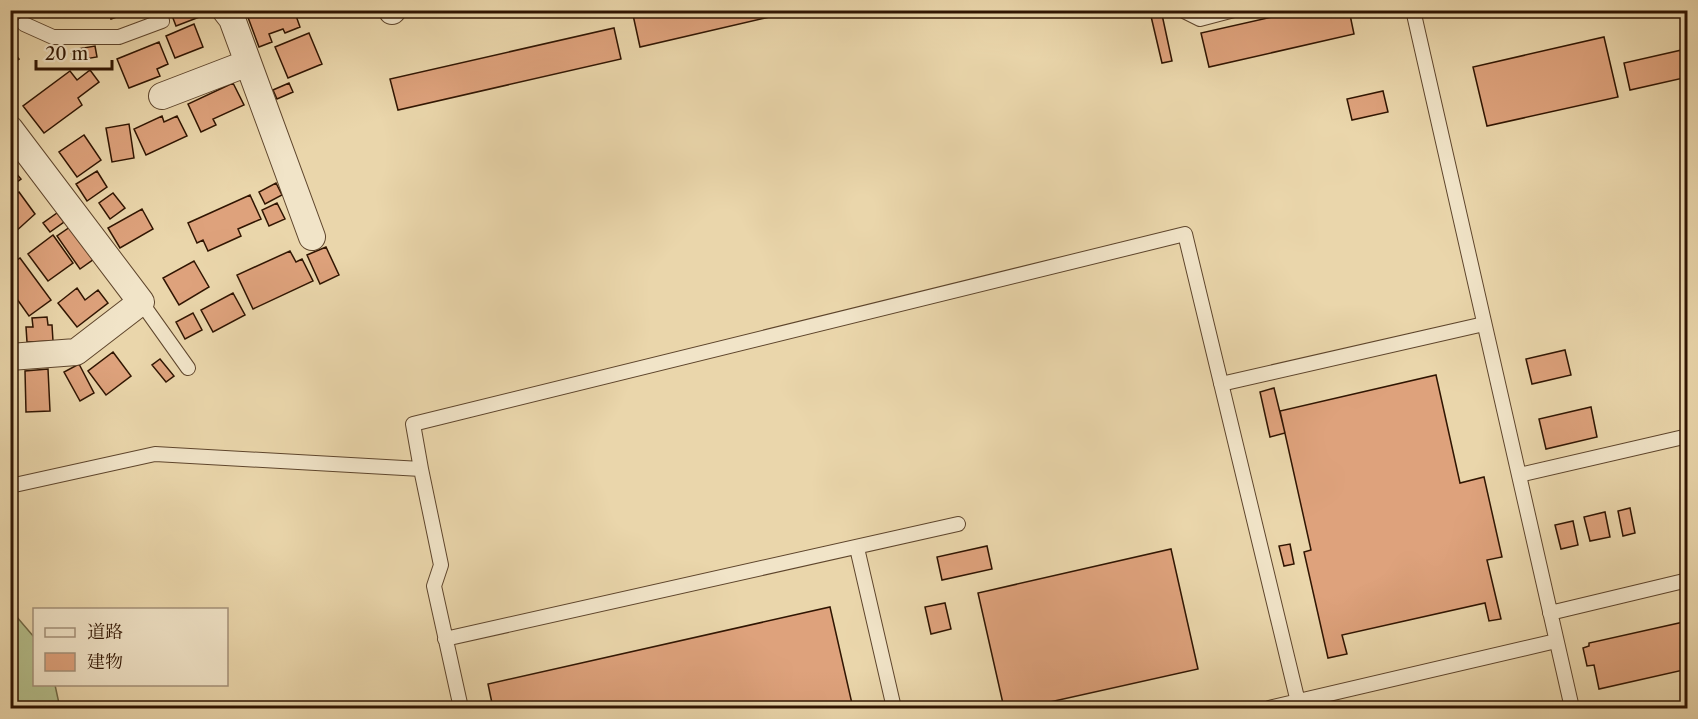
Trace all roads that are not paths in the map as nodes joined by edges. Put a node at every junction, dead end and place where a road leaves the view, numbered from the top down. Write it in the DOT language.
graph roads {
  1 [pos="160,10"];
  2 [pos="225,10"];
  3 [pos="1182,10"];
  4 [pos="1234,10"];
  5 [pos="1413,10"];
  6 [pos="24,24"];
  7 [pos="248,63"];
  8 [pos="162,96"];
  9 [pos="10,129"];
  10 [pos="312,237"];
  11 [pos="141,302"];
  12 [pos="1485,324"];
  13 [pos="12,355"];
  14 [pos="188,369"];
  15 [pos="1221,384"];
  16 [pos="1688,436"];
  17 [pos="422,469"];
  18 [pos="1519,475"];
  19 [pos="10,486"];
  20 [pos="958,524"];
  21 [pos="857,548"];
  22 [pos="1688,580"];
  23 [pos="1550,613"];
  24 [pos="445,639"];
  25 [pos="1556,641"];
  26 [pos="1298,702"];
  27 [pos="461,708"];
  28 [pos="894,708"];
  29 [pos="1269,708"];
  30 [pos="1572,708"];
  1 -- 6 [label="lane"];
  2 -- 7 [label="street"];
  3 -- 4 [label="lane"];
  5 -- 12 [label="lane"];
  7 -- 8 [label="street"];
  7 -- 10 [label="street"];
  9 -- 11 [label="street"];
  11 -- 13 [label="street"];
  11 -- 14 [label="lane"];
  12 -- 15 [label="lane"];
  12 -- 18 [label="lane"];
  15 -- 17 [label="lane"];
  15 -- 26 [label="lane"];
  16 -- 18 [label="lane"];
  17 -- 19 [label="lane"];
  17 -- 24 [label="lane"];
  18 -- 23 [label="lane"];
  20 -- 21 [label="lane"];
  21 -- 24 [label="lane"];
  21 -- 28 [label="lane"];
  22 -- 23 [label="lane"];
  23 -- 25 [label="lane"];
  24 -- 27 [label="lane"];
  25 -- 26 [label="lane"];
  25 -- 30 [label="lane"];
  26 -- 29 [label="lane"];
}
